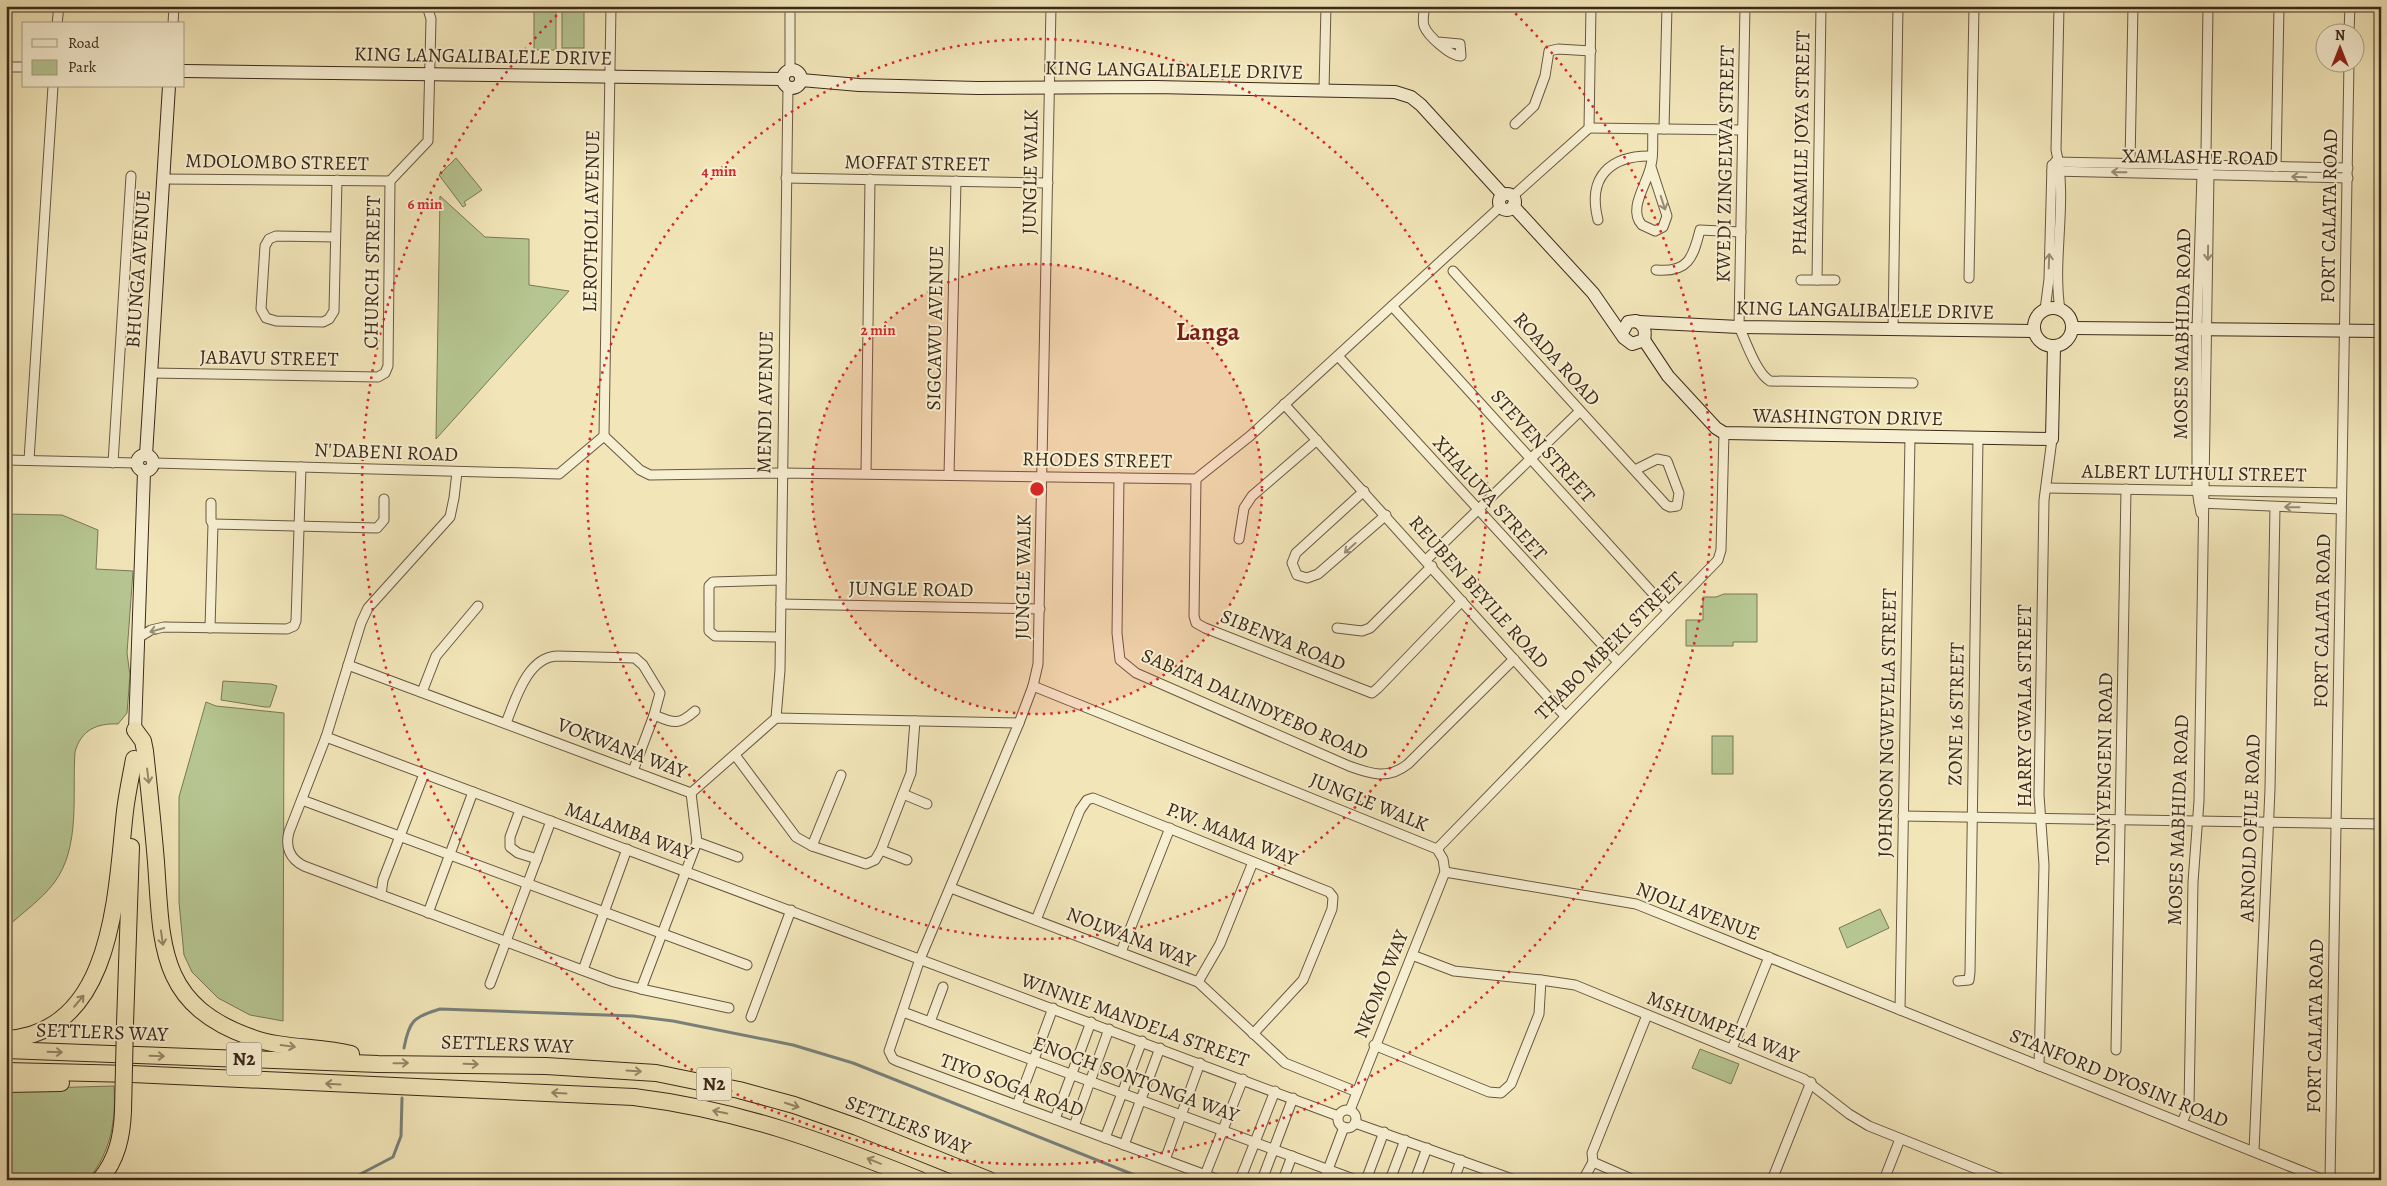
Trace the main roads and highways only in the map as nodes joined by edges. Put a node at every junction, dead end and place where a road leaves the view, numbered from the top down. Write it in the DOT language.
graph roads {
  1 [pos="134,759"];
  2 [pos="6,1039"];
  3 [pos="6,1050"];
  4 [pos="373,1063"];
  5 [pos="6,1071"];
  6 [pos="132,1074"];
  7 [pos="6,1084"];
  8 [pos="100,1180"];
  9 [pos="920,1180"];
  10 [pos="989,1180"];
  2 -- 1 [label="highway, one-way"];
  1 -- 4 [label="highway, one-way"];
  1 -- 8 [label="highway, bridge"];
  3 -- 4 [label="highway, SETTLERS WAY / N2, one-way"];
  4 -- 10 [label="highway, SETTLERS WAY / N2, one-way"];
  5 -- 6 [label="highway, SETTLERS WAY / N2"];
  6 -- 7 [label="highway"];
  9 -- 6 [label="highway, SETTLERS WAY / N2, one-way"];
}
